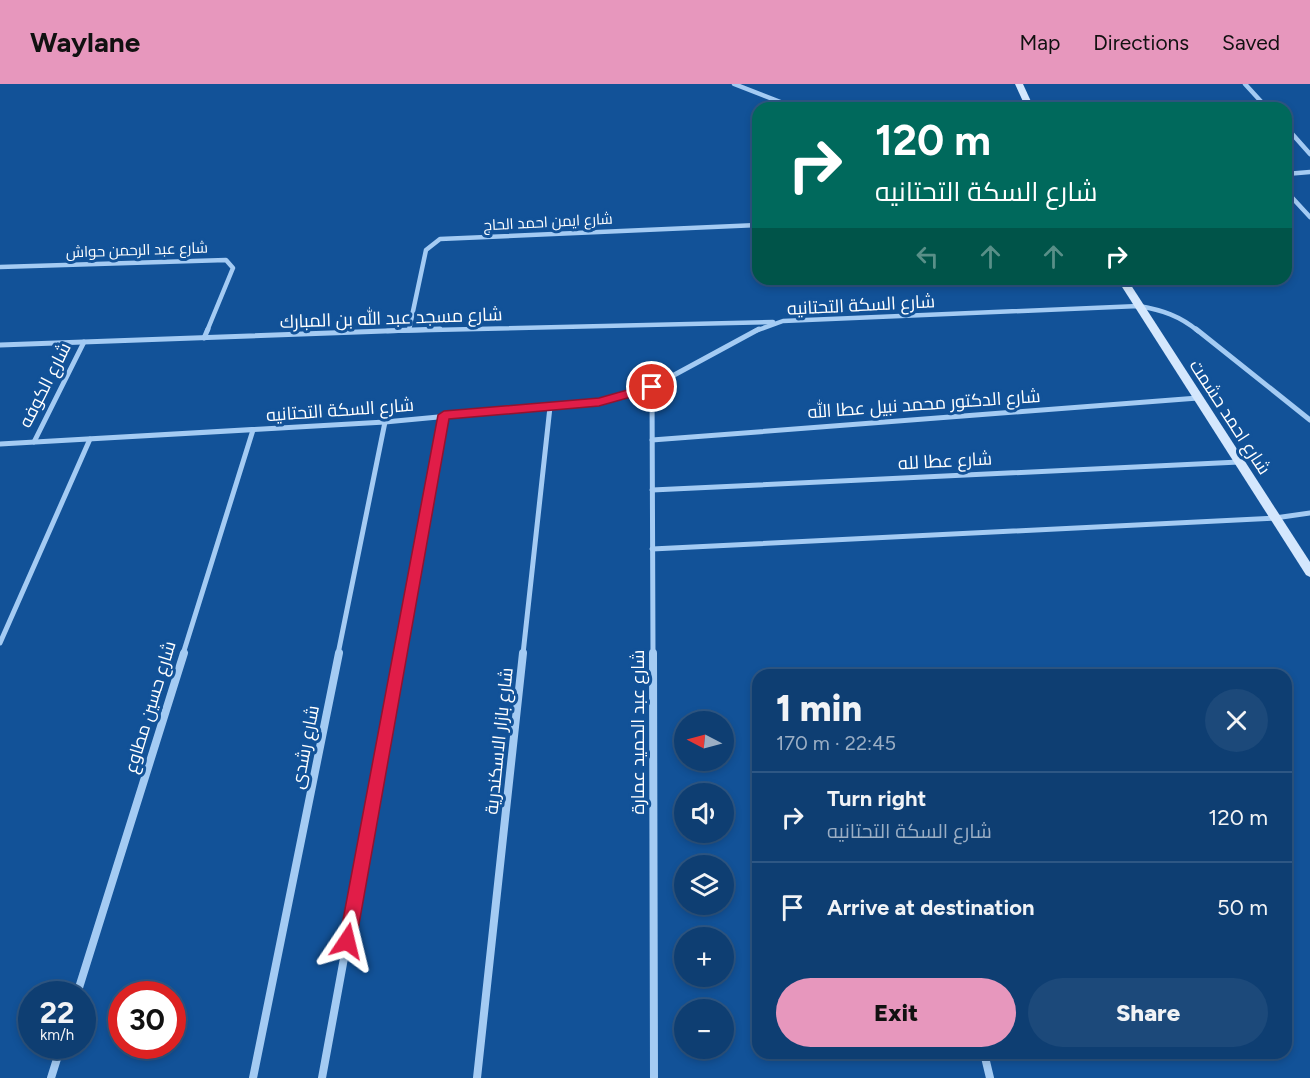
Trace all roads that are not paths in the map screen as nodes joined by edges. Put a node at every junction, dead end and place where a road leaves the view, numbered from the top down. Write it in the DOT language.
graph roads {
  1 [pos="734,84"];
  2 [pos="1018,84"];
  3 [pos="1245,84"];
  4 [pos="780,102"];
  5 [pos="1027,102"];
  6 [pos="1262,102"];
  7 [pos="1292,134"];
  8 [pos="1310,154"];
  9 [pos="1310,172"];
  10 [pos="1292,174"];
  11 [pos="1292,197"];
  12 [pos="1310,217"];
  13 [pos="752,225"];
  14 [pos="0,267"];
  15 [pos="1126,285"];
  16 [pos="1139,306"];
  17 [pos="783,321"];
  18 [pos="409,330"];
  19 [pos="204,338"];
  20 [pos="84,342"];
  21 [pos="0,345"];
  22 [pos="652,387"];
  23 [pos="1198,398"];
  24 [pos="550,407"];
  25 [pos="444,415"];
  26 [pos="1310,420"];
  27 [pos="385,422"];
  28 [pos="253,430"];
  29 [pos="90,439"];
  30 [pos="652,440"];
  31 [pos="34,442"];
  32 [pos="0,444"];
  33 [pos="1239,462"];
  34 [pos="652,490"];
  35 [pos="1310,513"];
  36 [pos="1275,518"];
  37 [pos="652,549"];
  38 [pos="1310,572"];
  39 [pos="0,643"];
  40 [pos="81,981"];
  41 [pos="58,1059"];
  42 [pos="985,1059"];
  43 [pos="51,1078"];
  44 [pos="253,1078"];
  45 [pos="322,1078"];
  46 [pos="477,1078"];
  47 [pos="654,1078"];
  48 [pos="990,1078"];
  1 -- 4 [label="street"];
  2 -- 5 [label="street"];
  3 -- 6 [label="street"];
  7 -- 8 [label="street"];
  9 -- 10 [label="street"];
  11 -- 12 [label="street"];
  13 -- 18 [label="street, شارع ايمن احمد الحاج"];
  14 -- 19 [label="street, شارع عبد الرحمن حواش"];
  15 -- 16 [label="street, شارع احمد حشمت"];
  16 -- 17 [label="street, شارع السكة التحتانيه"];
  16 -- 23 [label="street, شارع احمد حشمت"];
  16 -- 26 [label="street, شارع السكة التحتانيه"];
  17 -- 18 [label="street, شارع مسجد عبد الله بن المبارك"];
  17 -- 22 [label="street, شارع السكة التحتانيه"];
  18 -- 19 [label="street, شارع مسجد عبد الله بن المبارك"];
  19 -- 20 [label="street, شارع مسجد عبد الله بن المبارك"];
  20 -- 21 [label="street, شارع مسجد عبد الله بن المبارك"];
  20 -- 31 [label="street, شارع الكوفه"];
  22 -- 24 [label="street, شارع السكة التحتانيه"];
  22 -- 30 [label="street, شارع عبد الحميد عمارة"];
  23 -- 30 [label="street, شارع الدكتور محمد نبيل عطا الله"];
  23 -- 33 [label="street, شارع احمد حشمت"];
  24 -- 25 [label="street, شارع السكة التحتانيه"];
  24 -- 46 [label="street, شارع بازار الاسكندرية"];
  25 -- 27 [label="street, شارع السكة التحتانيه"];
  25 -- 45 [label="street"];
  27 -- 28 [label="street, شارع السكة التحتانيه"];
  27 -- 44 [label="street, شارع رشدى"];
  28 -- 29 [label="street, شارع السكة التحتانيه"];
  28 -- 40 [label="street, شارع حسين مطاوع"];
  29 -- 31 [label="street, شارع السكة التحتانيه"];
  29 -- 39 [label="street"];
  30 -- 34 [label="street, شارع عبد الحميد عمارة"];
  31 -- 32 [label="street, شارع السكة التحتانيه"];
  33 -- 34 [label="street, شارع عطا لله"];
  33 -- 36 [label="street, شارع احمد حشمت"];
  34 -- 37 [label="street, شارع عبد الحميد عمارة"];
  35 -- 36 [label="street"];
  36 -- 37 [label="street"];
  36 -- 38 [label="street, شارع احمد حشمت"];
  37 -- 47 [label="street, شارع عبد الحميد عمارة"];
  41 -- 43 [label="street"];
  42 -- 48 [label="street"];
}
